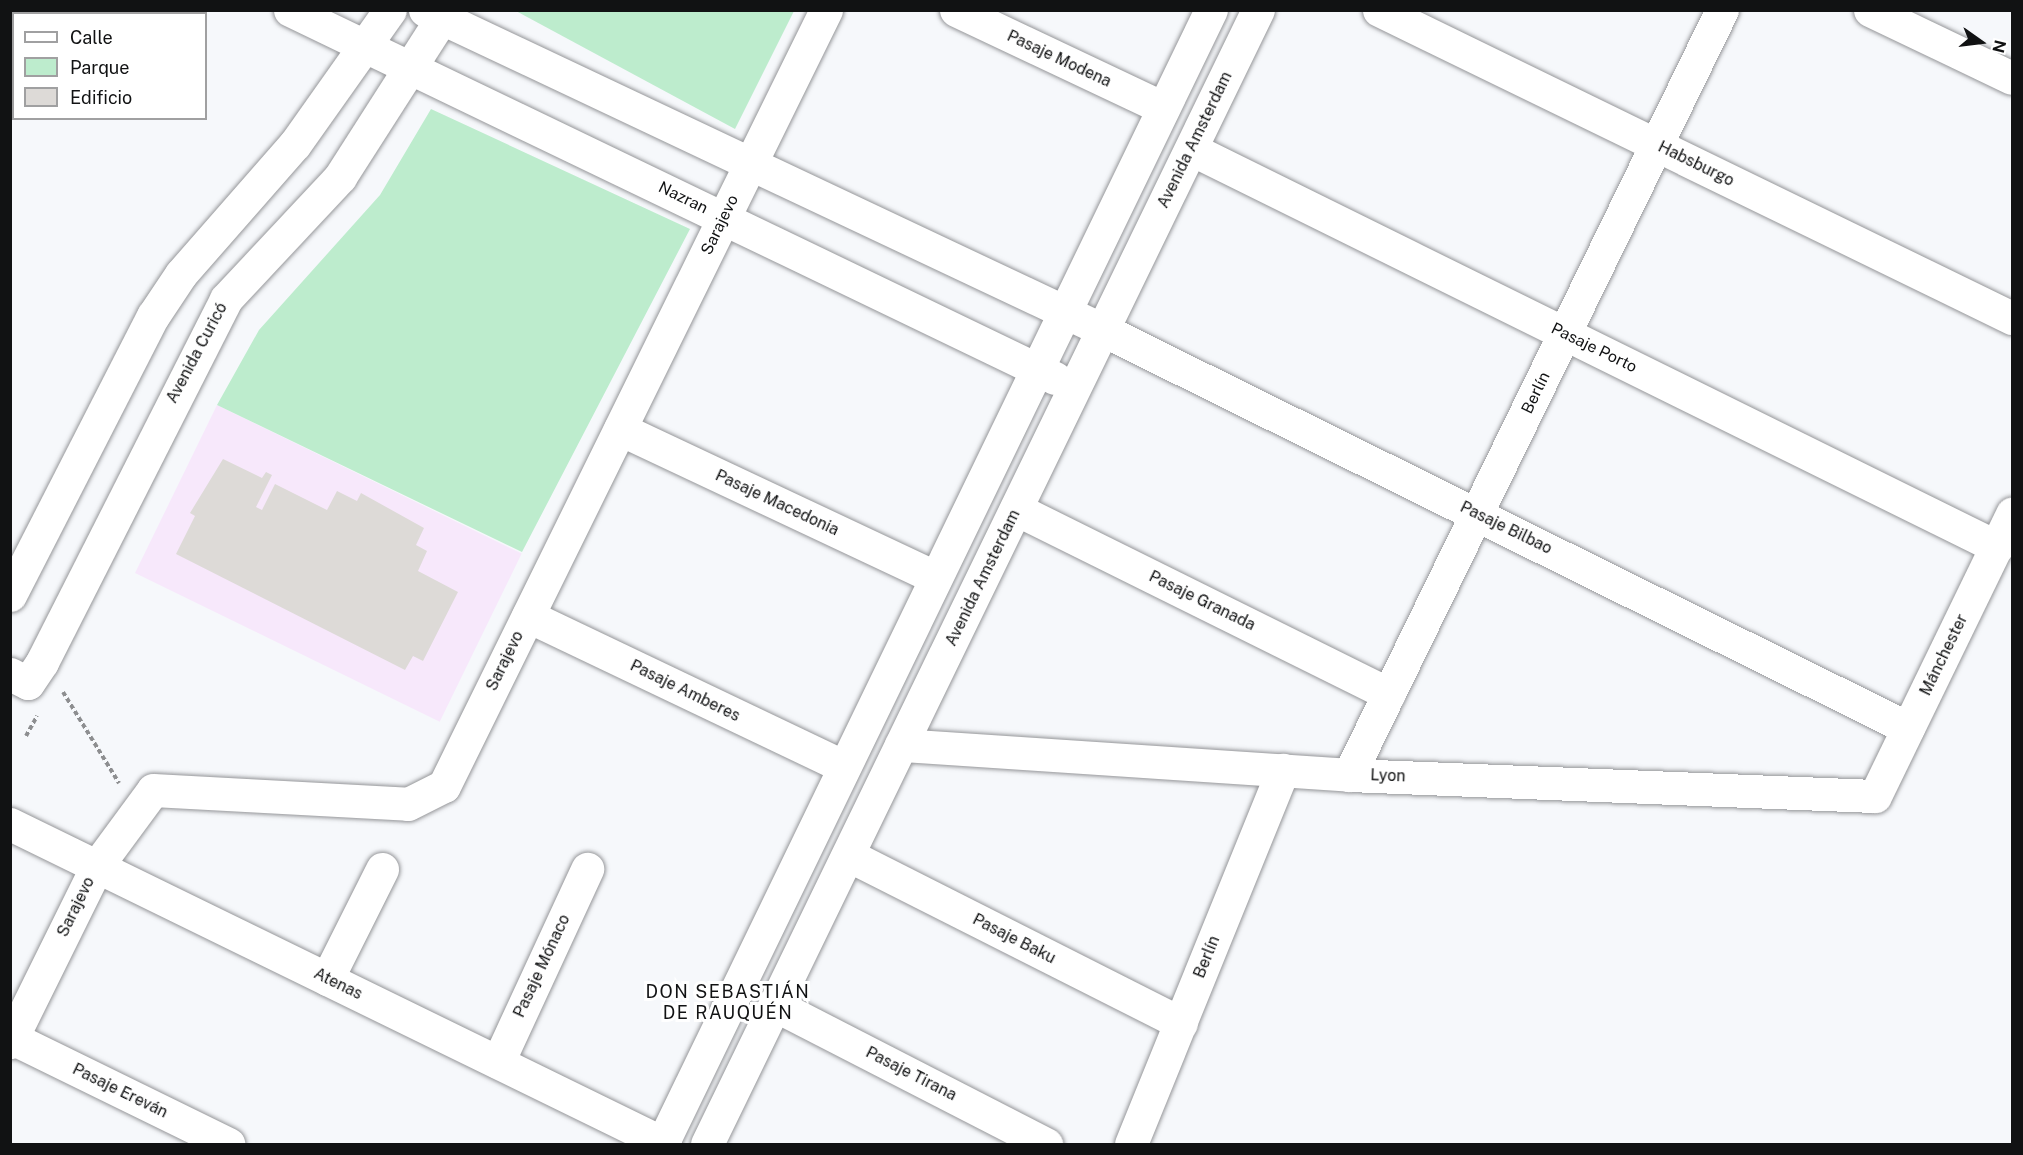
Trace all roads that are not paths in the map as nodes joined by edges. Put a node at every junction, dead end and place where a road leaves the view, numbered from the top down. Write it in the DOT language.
graph roads {
  1 [pos="290,10"];
  2 [pos="390,10"];
  3 [pos="826,10"];
  4 [pos="956,10"];
  5 [pos="1211,10"];
  6 [pos="1258,10"];
  7 [pos="1378,10"];
  8 [pos="1722,10"];
  9 [pos="1870,10"];
  10 [pos="438,13"];
  11 [pos="368,47"];
  12 [pos="411,68"];
  13 [pos="2013,78"];
  14 [pos="1163,108"];
  15 [pos="1657,145"];
  16 [pos="1191,149"];
  17 [pos="751,164"];
  18 [pos="724,218"];
  19 [pos="1064,312"];
  20 [pos="2013,318"];
  21 [pos="1103,330"];
  22 [pos="1565,333"];
  23 [pos="1036,369"];
  24 [pos="1076,387"];
  25 [pos="620,429"];
  26 [pos="1016,509"];
  27 [pos="1477,513"];
  28 [pos="2013,514"];
  29 [pos="1996,547"];
  30 [pos="934,578"];
  31 [pos="10,595"];
  32 [pos="528,616"];
  33 [pos="10,674"];
  34 [pos="1389,694"];
  35 [pos="1908,728"];
  36 [pos="901,745"];
  37 [pos="842,766"];
  38 [pos="1283,770"];
  39 [pos="1349,775"];
  40 [pos="1875,796"];
  41 [pos="10,824"];
  42 [pos="848,855"];
  43 [pos="97,866"];
  44 [pos="382,869"];
  45 [pos="587,869"];
  46 [pos="327,979"];
  47 [pos="776,1005"];
  48 [pos="1180,1023"];
  49 [pos="11,1040"];
  50 [pos="498,1062"];
  51 [pos="228,1144"];
  52 [pos="663,1144"];
  53 [pos="707,1144"];
  54 [pos="1046,1144"];
  55 [pos="1131,1144"];
  1 -- 11 [label="street, Nazran"];
  2 -- 11 [label="street"];
  3 -- 17 [label="street, Sarajevo"];
  4 -- 14 [label="street, Pasaje Modena"];
  5 -- 14 [label="street"];
  6 -- 16 [label="street, Avenida Amsterdam"];
  7 -- 15 [label="street, Habsburgo"];
  8 -- 15 [label="street, Berlín"];
  9 -- 13 [label="street"];
  10 -- 12 [label="street, Avenida Curicó"];
  10 -- 17 [label="street"];
  11 -- 12 [label="street, Nazran"];
  11 -- 31 [label="street"];
  12 -- 18 [label="street, Nazran"];
  12 -- 33 [label="street, Avenida Curicó"];
  14 -- 19 [label="street"];
  15 -- 20 [label="street, Habsburgo"];
  15 -- 22 [label="street, Berlín"];
  16 -- 21 [label="street, Avenida Amsterdam"];
  16 -- 22 [label="street, Pasaje Porto"];
  17 -- 18 [label="street, Sarajevo"];
  17 -- 19 [label="street"];
  18 -- 23 [label="street, Nazran"];
  18 -- 25 [label="street, Sarajevo"];
  19 -- 21 [label="street"];
  19 -- 23 [label="street"];
  21 -- 24 [label="street, Avenida Amsterdam"];
  21 -- 27 [label="street, Pasaje Bilbao"];
  22 -- 27 [label="street, Berlín"];
  22 -- 29 [label="street, Pasaje Porto"];
  23 -- 24 [label="street, Nazran"];
  23 -- 30 [label="street"];
  24 -- 26 [label="street, Avenida Amsterdam"];
  25 -- 30 [label="street, Pasaje Macedonia"];
  25 -- 32 [label="street, Sarajevo"];
  26 -- 34 [label="street, Pasaje Granada"];
  26 -- 36 [label="street, Avenida Amsterdam"];
  27 -- 34 [label="street, Berlín"];
  27 -- 35 [label="street, Pasaje Bilbao"];
  28 -- 29 [label="street, Mánchester"];
  29 -- 35 [label="street, Mánchester"];
  30 -- 37 [label="street"];
  32 -- 37 [label="street, Pasaje Amberes"];
  32 -- 43 [label="street, Sarajevo"];
  34 -- 39 [label="street, Berlín"];
  35 -- 40 [label="street, Mánchester"];
  36 -- 38 [label="street, Lyon"];
  36 -- 42 [label="street, Avenida Amsterdam"];
  37 -- 52 [label="street"];
  38 -- 39 [label="street, Lyon"];
  38 -- 48 [label="street, Berlín"];
  39 -- 40 [label="street, Lyon"];
  41 -- 43 [label="street, Atenas"];
  42 -- 47 [label="street, Avenida Amsterdam"];
  42 -- 48 [label="street, Pasaje Baku"];
  43 -- 46 [label="street, Atenas"];
  43 -- 49 [label="street, Sarajevo"];
  44 -- 46 [label="street"];
  45 -- 50 [label="street, Pasaje Mónaco"];
  46 -- 50 [label="street, Atenas"];
  47 -- 53 [label="street, Avenida Amsterdam"];
  47 -- 54 [label="street, Pasaje Tirana"];
  48 -- 55 [label="street, Berlín"];
  49 -- 51 [label="street, Pasaje Ereván"];
  50 -- 52 [label="street, Atenas"];
}
